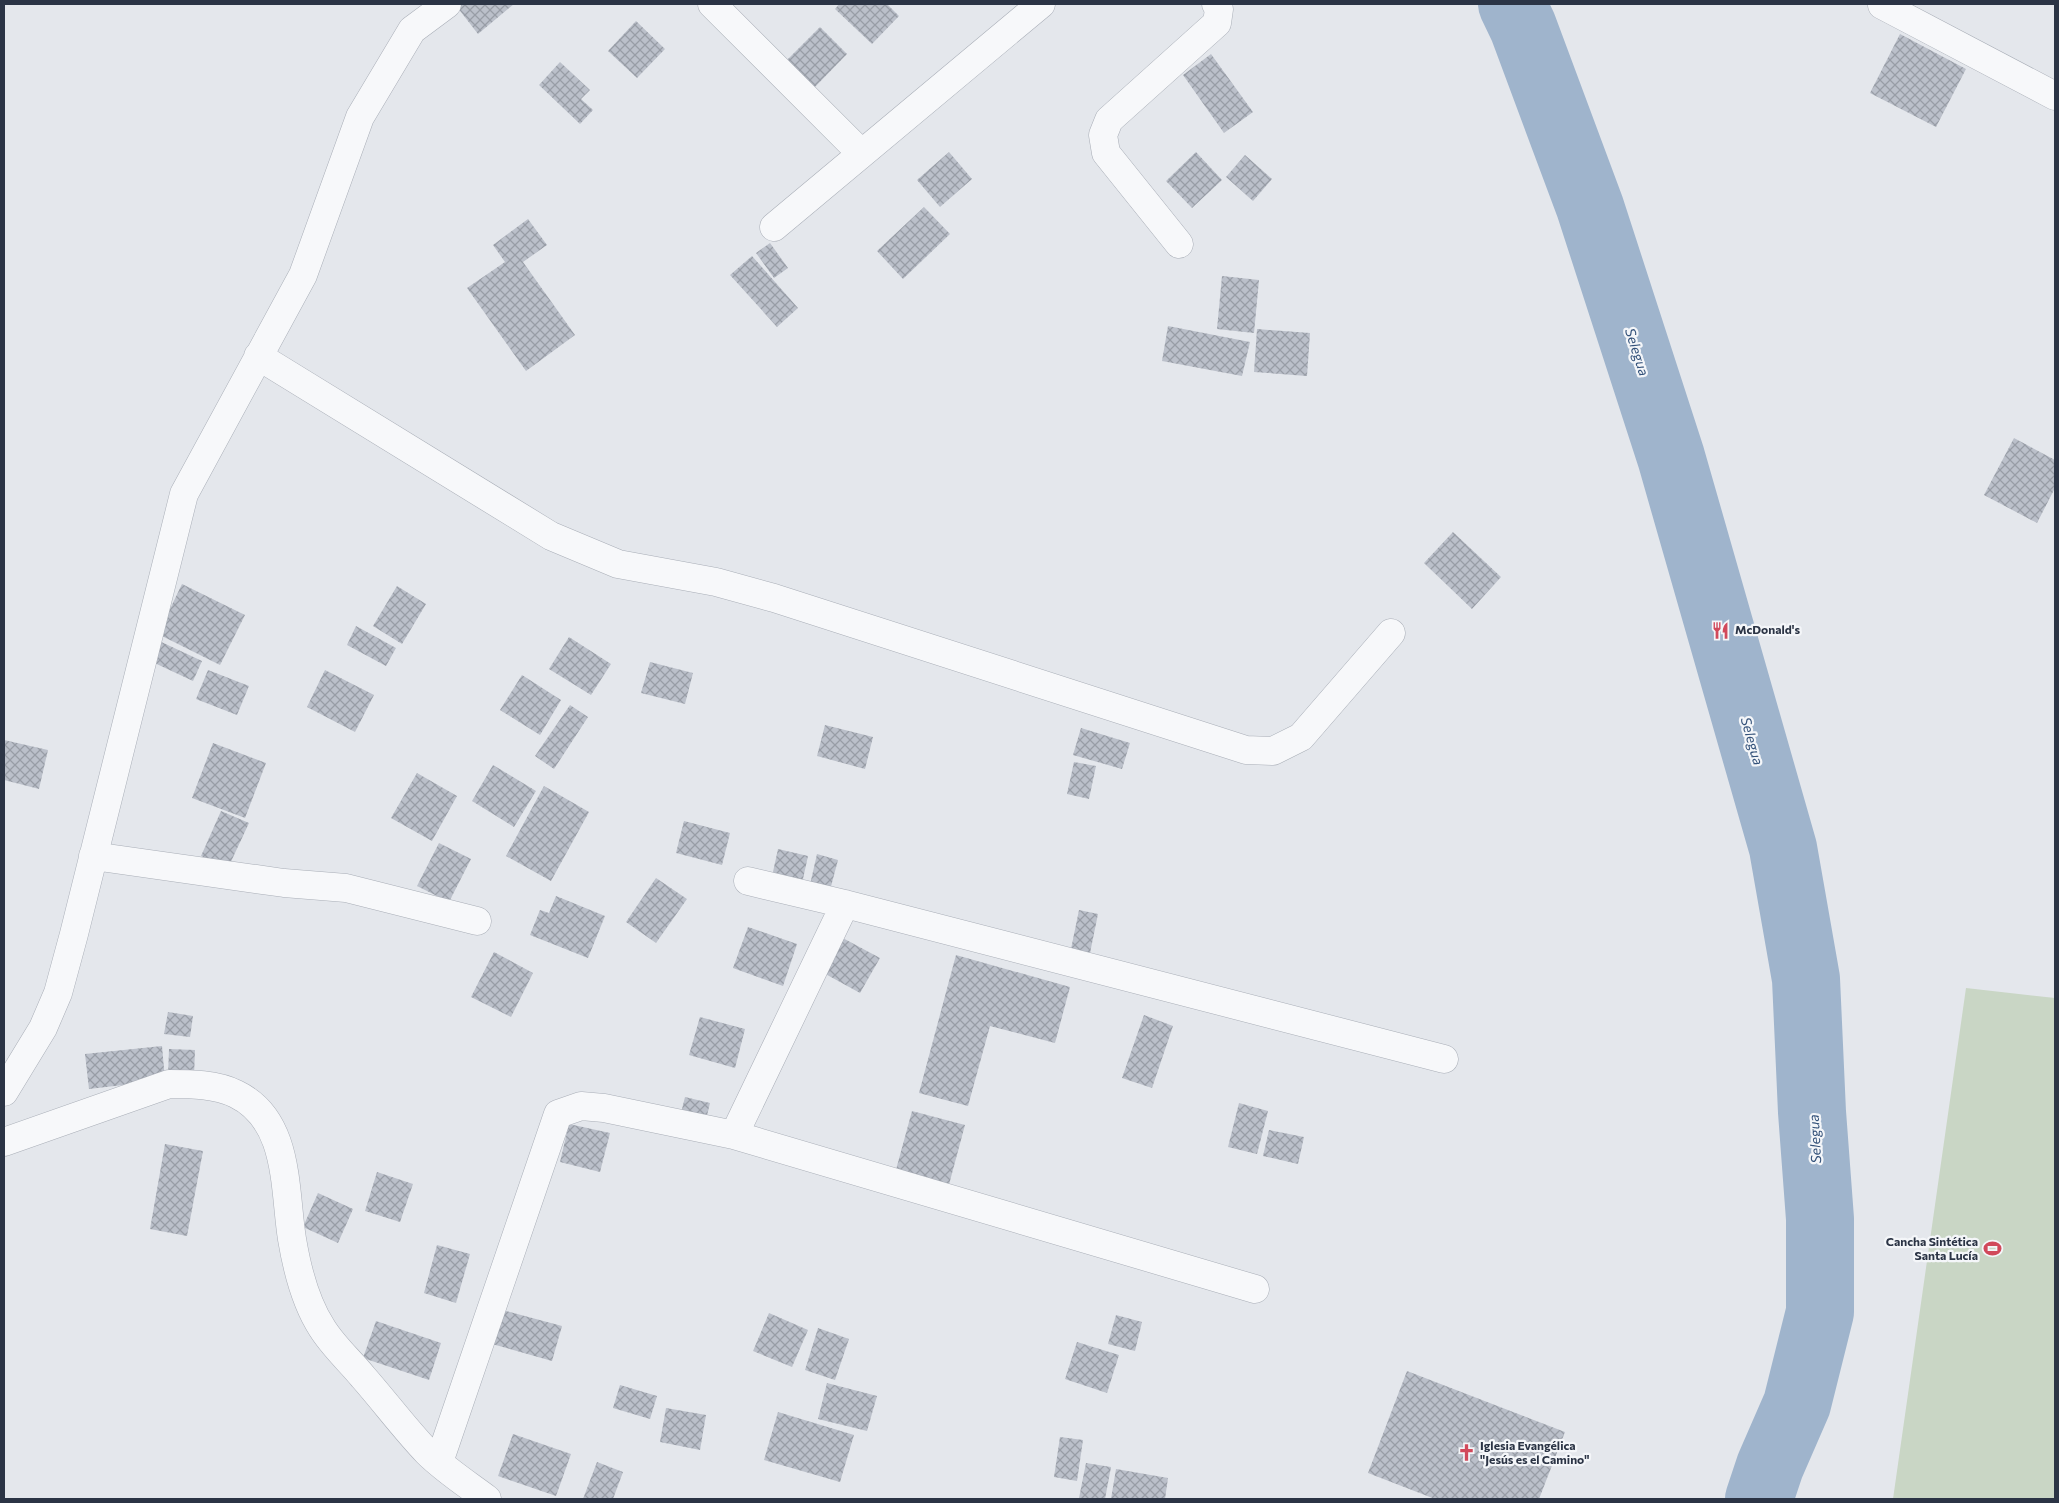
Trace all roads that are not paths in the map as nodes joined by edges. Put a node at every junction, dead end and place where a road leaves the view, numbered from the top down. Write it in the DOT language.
graph roads {
  1 [pos="448,4"];
  2 [pos="712,4"];
  3 [pos="1040,4"];
  4 [pos="1216,4"];
  5 [pos="1882,5"];
  6 [pos="2055,96"];
  7 [pos="862,153"];
  8 [pos="774,228"];
  9 [pos="1179,244"];
  10 [pos="258,356"];
  11 [pos="1391,633"];
  12 [pos="92,856"];
  13 [pos="748,881"];
  14 [pos="845,904"];
  15 [pos="477,921"];
  16 [pos="1444,1059"];
  17 [pos="4,1092"];
  18 [pos="734,1135"];
  19 [pos="4,1142"];
  20 [pos="1255,1289"];
  21 [pos="439,1462"];
  22 [pos="487,1499"];
  1 -- 10 [label="street"];
  2 -- 7 [label="street"];
  3 -- 7 [label="street"];
  4 -- 9 [label="street"];
  5 -- 6 [label="street"];
  7 -- 8 [label="street"];
  10 -- 11 [label="street"];
  10 -- 12 [label="street"];
  12 -- 15 [label="street"];
  12 -- 17 [label="street"];
  13 -- 14 [label="street"];
  14 -- 16 [label="street"];
  14 -- 18 [label="street"];
  18 -- 20 [label="street"];
  18 -- 21 [label="street"];
  19 -- 21 [label="street"];
  21 -- 22 [label="street"];
}
